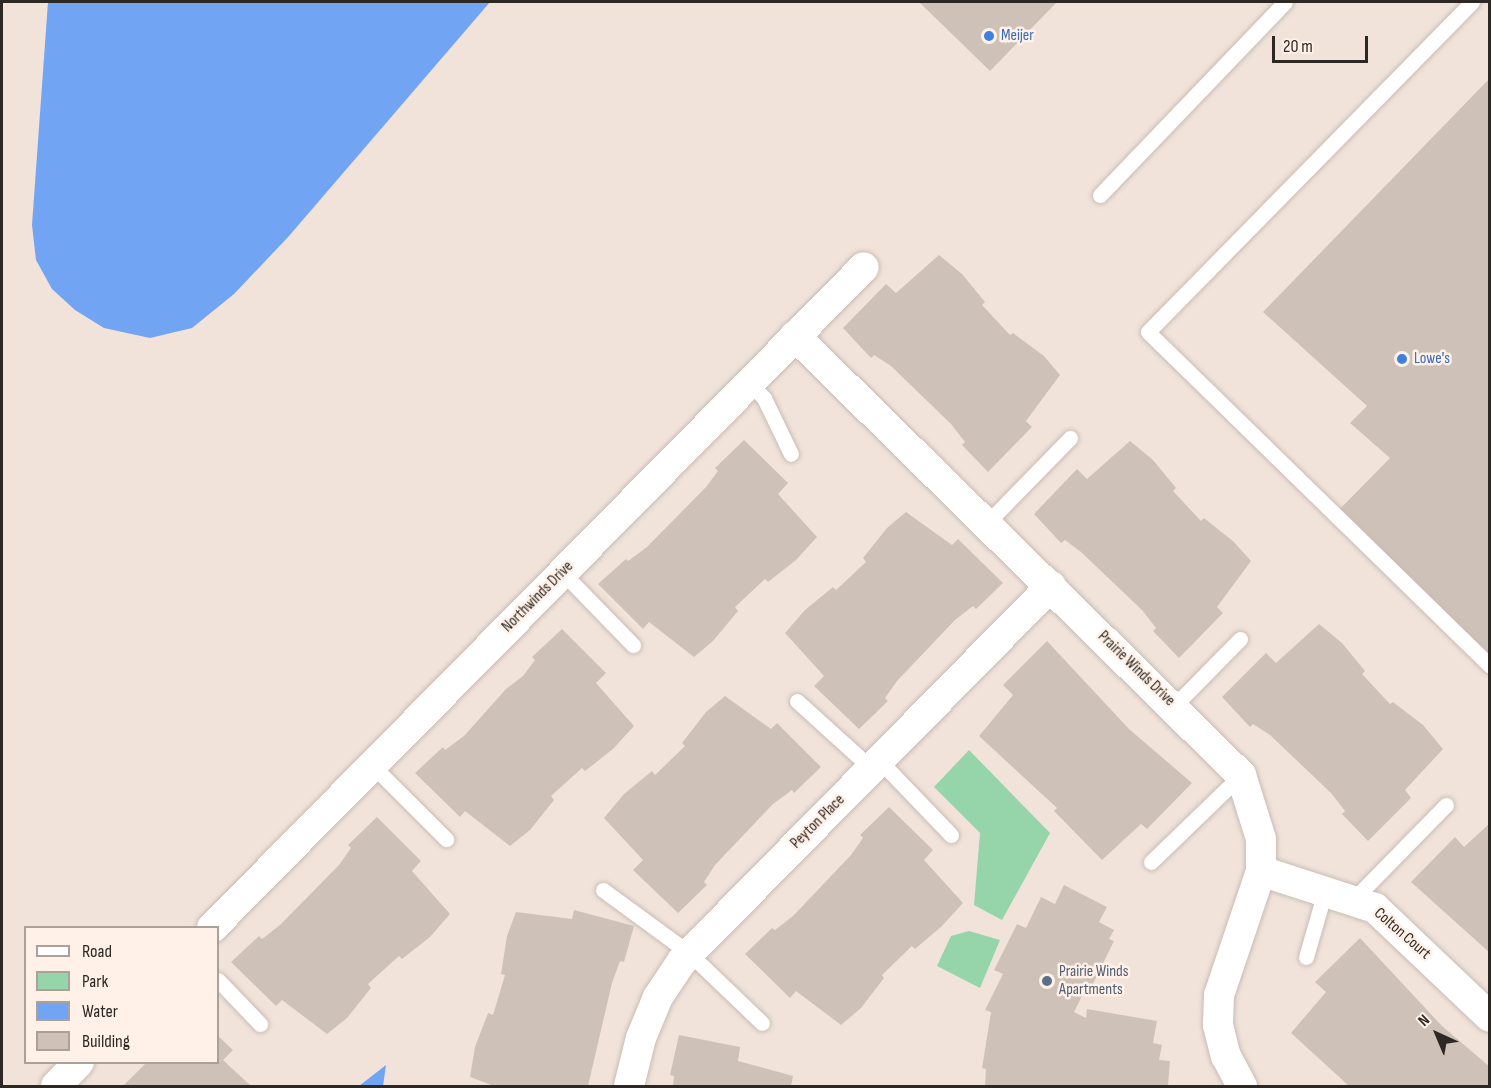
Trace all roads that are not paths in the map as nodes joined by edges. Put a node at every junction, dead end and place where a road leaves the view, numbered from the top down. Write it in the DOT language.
graph roads {
  1 [pos="1285,2"];
  2 [pos="1472,2"];
  3 [pos="1100,195"];
  4 [pos="864,267"];
  5 [pos="795,336"];
  6 [pos="749,382"];
  7 [pos="1070,438"];
  8 [pos="791,454"];
  9 [pos="987,524"];
  10 [pos="562,572"];
  11 [pos="1051,586"];
  12 [pos="1240,639"];
  13 [pos="633,645"];
  14 [pos="1490,666"];
  15 [pos="797,701"];
  16 [pos="1174,706"];
  17 [pos="875,764"];
  18 [pos="372,765"];
  19 [pos="1241,775"];
  20 [pos="1446,805"];
  21 [pos="951,835"];
  22 [pos="446,839"];
  23 [pos="1150,862"];
  24 [pos="1261,871"];
  25 [pos="603,890"];
  26 [pos="1339,896"];
  27 [pos="213,926"];
  28 [pos="689,953"];
  29 [pos="1306,957"];
  30 [pos="219,981"];
  31 [pos="1490,1017"];
  32 [pos="762,1023"];
  33 [pos="260,1024"];
  34 [pos="77,1064"];
  35 [pos="56,1086"];
  36 [pos="629,1086"];
  37 [pos="1242,1086"];
  1 -- 3 [label="lane"];
  2 -- 14 [label="lane"];
  4 -- 5 [label="street, Northwinds Drive"];
  5 -- 6 [label="street, Northwinds Drive"];
  5 -- 9 [label="street, Prairie Winds Drive"];
  6 -- 8 [label="lane"];
  6 -- 10 [label="street, Northwinds Drive"];
  7 -- 9 [label="lane"];
  9 -- 11 [label="street, Prairie Winds Drive"];
  10 -- 13 [label="lane"];
  10 -- 18 [label="street, Northwinds Drive"];
  11 -- 16 [label="street, Prairie Winds Drive"];
  11 -- 17 [label="street, Peyton Place"];
  12 -- 16 [label="lane"];
  15 -- 17 [label="lane"];
  16 -- 19 [label="street, Prairie Winds Drive"];
  17 -- 21 [label="lane"];
  17 -- 28 [label="street, Peyton Place"];
  18 -- 22 [label="lane"];
  18 -- 27 [label="street, Northwinds Drive"];
  19 -- 23 [label="lane"];
  19 -- 24 [label="street, Prairie Winds Drive"];
  20 -- 26 [label="lane"];
  24 -- 26 [label="street, Colton Court"];
  24 -- 37 [label="street, Prairie Winds Drive"];
  25 -- 28 [label="lane"];
  26 -- 29 [label="lane"];
  26 -- 31 [label="street, Colton Court"];
  28 -- 32 [label="lane"];
  28 -- 36 [label="street, Peyton Place"];
  30 -- 33 [label="lane"];
  34 -- 35 [label="street"];
}
